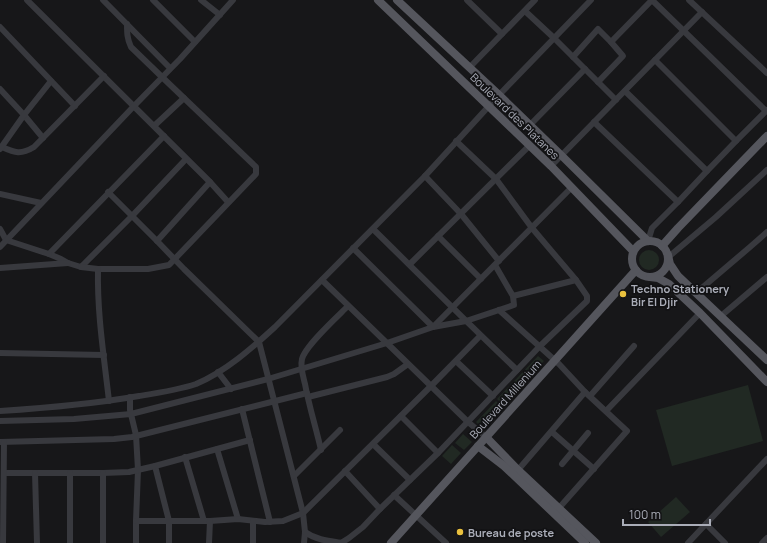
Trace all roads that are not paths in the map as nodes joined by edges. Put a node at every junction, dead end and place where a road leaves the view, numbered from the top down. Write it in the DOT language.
graph roads {
  1 [pos="27,0"];
  2 [pos="103,0"];
  3 [pos="153,0"];
  4 [pos="201,0"];
  5 [pos="233,0"];
  6 [pos="378,0"];
  7 [pos="467,0"];
  8 [pos="591,0"];
  9 [pos="652,0"];
  10 [pos="689,0"];
  11 [pos="400,1"];
  12 [pos="531,1"];
  13 [pos="525,11"];
  14 [pos="702,12"];
  15 [pos="220,15"];
  16 [pos="127,24"];
  17 [pos="0,27"];
  18 [pos="683,30"];
  19 [pos="502,34"];
  20 [pos="554,38"];
  21 [pos="195,42"];
  22 [pos="611,42"];
  23 [pos="573,57"];
  24 [pos="655,60"];
  25 [pos="170,68"];
  26 [pos="469,68"];
  27 [pos="585,69"];
  28 [pos="767,73"];
  29 [pos="104,76"];
  30 [pos="162,77"];
  31 [pos="51,81"];
  32 [pos="598,82"];
  33 [pos="0,89"];
  34 [pos="626,91"];
  35 [pos="499,95"];
  36 [pos="184,98"];
  37 [pos="616,100"];
  38 [pos="75,106"];
  39 [pos="134,106"];
  40 [pos="489,106"];
  41 [pos="767,111"];
  42 [pos="24,115"];
  43 [pos="594,122"];
  44 [pos="530,125"];
  45 [pos="154,126"];
  46 [pos="164,136"];
  47 [pos="767,136"];
  48 [pos="43,138"];
  49 [pos="456,141"];
  50 [pos="736,141"];
  51 [pos="530,145"];
  52 [pos="1,148"];
  53 [pos="561,155"];
  54 [pos="186,159"];
  55 [pos="551,166"];
  56 [pos="767,170"];
  57 [pos="707,171"];
  58 [pos="425,176"];
  59 [pos="496,180"];
  60 [pos="210,182"];
  61 [pos="572,187"];
  62 [pos="108,192"];
  63 [pos="0,194"];
  64 [pos="228,202"];
  65 [pos="678,202"];
  66 [pos="41,203"];
  67 [pos="461,214"];
  68 [pos="132,216"];
  69 [pos="532,228"];
  70 [pos="0,229"];
  71 [pos="373,229"];
  72 [pos="767,232"];
  73 [pos="438,236"];
  74 [pos="6,240"];
  75 [pos="157,241"];
  76 [pos="648,241"];
  77 [pos="662,246"];
  78 [pos="0,247"];
  79 [pos="354,248"];
  80 [pos="633,251"];
  81 [pos="49,254"];
  82 [pos="668,257"];
  83 [pos="174,259"];
  84 [pos="68,263"];
  85 [pos="497,263"];
  86 [pos="410,264"];
  87 [pos="81,267"];
  88 [pos="0,268"];
  89 [pos="98,269"];
  90 [pos="636,270"];
  91 [pos="650,277"];
  92 [pos="767,277"];
  93 [pos="481,279"];
  94 [pos="322,280"];
  95 [pos="576,280"];
  96 [pos="696,293"];
  97 [pos="513,296"];
  98 [pos="348,306"];
  99 [pos="452,308"];
  100 [pos="499,310"];
  101 [pos="700,313"];
  102 [pos="721,316"];
  103 [pos="466,321"];
  104 [pos="433,327"];
  105 [pos="480,336"];
  106 [pos="259,342"];
  107 [pos="387,343"];
  108 [pos="634,346"];
  109 [pos="539,347"];
  110 [pos="0,353"];
  111 [pos="104,355"];
  112 [pos="555,360"];
  113 [pos="767,360"];
  114 [pos="456,361"];
  115 [pos="408,364"];
  116 [pos="302,369"];
  117 [pos="517,370"];
  118 [pos="218,372"];
  119 [pos="268,379"];
  120 [pos="767,382"];
  121 [pos="431,386"];
  122 [pos="231,388"];
  123 [pos="588,394"];
  124 [pos="307,395"];
  125 [pos="493,396"];
  126 [pos="130,397"];
  127 [pos="109,401"];
  128 [pos="274,401"];
  129 [pos="242,409"];
  130 [pos="0,411"];
  131 [pos="606,411"];
  132 [pos="131,414"];
  133 [pos="401,416"];
  134 [pos="0,421"];
  135 [pos="468,422"];
  136 [pos="340,430"];
  137 [pos="552,432"];
  138 [pos="588,433"];
  139 [pos="136,435"];
  140 [pos="486,437"];
  141 [pos="250,440"];
  142 [pos="2,442"];
  143 [pos="373,444"];
  144 [pos="478,446"];
  145 [pos="217,449"];
  146 [pos="321,450"];
  147 [pos="573,450"];
  148 [pos="438,453"];
  149 [pos="185,458"];
  150 [pos="767,460"];
  151 [pos="562,464"];
  152 [pos="156,466"];
  153 [pos="594,468"];
  154 [pos="138,470"];
  155 [pos="518,470"];
  156 [pos="345,471"];
  157 [pos="4,473"];
  158 [pos="35,473"];
  159 [pos="70,473"];
  160 [pos="103,473"];
  161 [pos="294,476"];
  162 [pos="410,480"];
  163 [pos="394,495"];
  164 [pos="559,508"];
  165 [pos="380,509"];
  166 [pos="303,513"];
  167 [pos="416,515"];
  168 [pos="238,519"];
  169 [pos="2,520"];
  170 [pos="136,521"];
  171 [pos="170,521"];
  172 [pos="207,521"];
  173 [pos="253,521"];
  174 [pos="270,522"];
  175 [pos="706,524"];
  176 [pos="305,532"];
  177 [pos="767,538"];
  178 [pos="3,543"];
  179 [pos="37,543"];
  180 [pos="70,543"];
  181 [pos="103,543"];
  182 [pos="136,543"];
  183 [pos="170,543"];
  184 [pos="209,543"];
  185 [pos="253,543"];
  186 [pos="304,543"];
  187 [pos="342,543"];
  188 [pos="391,543"];
  189 [pos="446,543"];
  190 [pos="585,543"];
  191 [pos="596,543"];
  192 [pos="688,543"];
  193 [pos="725,543"];
  194 [pos="762,543"];
  1 -- 29 [label="street"];
  2 -- 16 [label="street"];
  3 -- 21 [label="street"];
  4 -- 15 [label="street"];
  5 -- 15 [label="street"];
  6 -- 40 [label="main road, Boulevard des Platanes"];
  7 -- 19 [label="street"];
  8 -- 20 [label="street"];
  9 -- 18 [label="street"];
  9 -- 22 [label="street"];
  10 -- 14 [label="street"];
  11 -- 26 [label="main road, Boulevard des Platanes"];
  12 -- 13 [label="street"];
  13 -- 19 [label="street"];
  13 -- 20 [label="street"];
  14 -- 18 [label="street"];
  14 -- 28 [label="street"];
  15 -- 21 [label="street"];
  16 -- 25 [label="street"];
  16 -- 30 [label="street"];
  17 -- 31 [label="street"];
  18 -- 24 [label="street"];
  18 -- 41 [label="street"];
  19 -- 26 [label="street"];
  20 -- 23 [label="street"];
  20 -- 35 [label="street"];
  21 -- 25 [label="street"];
  22 -- 23 [label="street"];
  22 -- 32 [label="street"];
  23 -- 27 [label="street"];
  24 -- 34 [label="street"];
  24 -- 50 [label="street"];
  25 -- 30 [label="street"];
  26 -- 35 [label="main road, Boulevard des Platanes"];
  27 -- 32 [label="street"];
  27 -- 44 [label="street"];
  29 -- 38 [label="street"];
  29 -- 39 [label="street"];
  30 -- 36 [label="street"];
  30 -- 39 [label="street"];
  31 -- 38 [label="street"];
  31 -- 42 [label="street"];
  32 -- 37 [label="street"];
  33 -- 42 [label="street"];
  34 -- 37 [label="street"];
  34 -- 57 [label="street"];
  35 -- 40 [label="street"];
  35 -- 44 [label="main road, Boulevard des Platanes"];
  36 -- 45 [label="street"];
  36 -- 64 [label="street"];
  37 -- 43 [label="street"];
  38 -- 48 [label="street"];
  39 -- 45 [label="street"];
  39 -- 66 [label="street"];
  40 -- 49 [label="street"];
  40 -- 51 [label="main road, Boulevard des Platanes"];
  41 -- 50 [label="street"];
  42 -- 48 [label="street"];
  42 -- 52 [label="street"];
  43 -- 53 [label="street"];
  43 -- 65 [label="street"];
  44 -- 53 [label="main road, Boulevard des Platanes"];
  45 -- 46 [label="street"];
  46 -- 54 [label="street"];
  46 -- 62 [label="street"];
  47 -- 77 [label="main road"];
  48 -- 52 [label="street"];
  49 -- 58 [label="street"];
  49 -- 59 [label="street"];
  50 -- 57 [label="street"];
  51 -- 55 [label="main road, Boulevard des Platanes"];
  51 -- 59 [label="street"];
  53 -- 55 [label="street"];
  53 -- 76 [label="main road, Boulevard des Platanes"];
  54 -- 60 [label="street"];
  54 -- 68 [label="street"];
  55 -- 61 [label="main road, Boulevard des Platanes"];
  56 -- 82 [label="street"];
  57 -- 65 [label="street"];
  58 -- 67 [label="street"];
  58 -- 71 [label="street"];
  59 -- 67 [label="street"];
  59 -- 69 [label="street"];
  60 -- 64 [label="street"];
  60 -- 75 [label="street"];
  61 -- 69 [label="street"];
  61 -- 80 [label="main road, Boulevard des Platanes"];
  62 -- 68 [label="street"];
  62 -- 81 [label="street"];
  63 -- 66 [label="street"];
  64 -- 83 [label="street"];
  65 -- 76 [label="street"];
  66 -- 74 [label="street"];
  67 -- 73 [label="street"];
  67 -- 85 [label="street"];
  68 -- 75 [label="street"];
  68 -- 87 [label="street"];
  69 -- 85 [label="street"];
  69 -- 95 [label="street"];
  70 -- 74 [label="street"];
  71 -- 79 [label="street"];
  71 -- 86 [label="street"];
  72 -- 96 [label="street"];
  73 -- 86 [label="street"];
  73 -- 93 [label="street"];
  74 -- 78 [label="street"];
  74 -- 81 [label="street"];
  75 -- 83 [label="street"];
  76 -- 77 [label="main road"];
  76 -- 80 [label="main road"];
  77 -- 82 [label="main road"];
  79 -- 94 [label="street"];
  79 -- 104 [label="street"];
  80 -- 90 [label="main road"];
  81 -- 84 [label="street"];
  82 -- 91 [label="main road"];
  82 -- 96 [label="main road"];
  83 -- 89 [label="street"];
  83 -- 106 [label="street"];
  84 -- 87 [label="street"];
  84 -- 88 [label="street"];
  85 -- 93 [label="street"];
  85 -- 97 [label="street"];
  86 -- 99 [label="street"];
  87 -- 89 [label="street"];
  89 -- 111 [label="street"];
  90 -- 91 [label="main road"];
  90 -- 112 [label="main road, Boulevard Millenium"];
  91 -- 101 [label="main road"];
  92 -- 102 [label="street"];
  93 -- 99 [label="street"];
  94 -- 98 [label="street"];
  94 -- 106 [label="street"];
  95 -- 97 [label="street"];
  95 -- 109 [label="street"];
  96 -- 102 [label="main road"];
  97 -- 100 [label="street"];
  98 -- 107 [label="street"];
  98 -- 116 [label="street"];
  99 -- 103 [label="street"];
  99 -- 104 [label="street"];
  100 -- 103 [label="street"];
  100 -- 109 [label="street"];
  101 -- 120 [label="main road"];
  101 -- 131 [label="street"];
  102 -- 113 [label="main road"];
  103 -- 104 [label="street"];
  103 -- 105 [label="street"];
  104 -- 107 [label="street"];
  105 -- 114 [label="street"];
  105 -- 117 [label="street"];
  106 -- 118 [label="street"];
  106 -- 119 [label="street"];
  107 -- 115 [label="street"];
  107 -- 116 [label="street"];
  108 -- 123 [label="street"];
  109 -- 112 [label="street"];
  109 -- 117 [label="street"];
  110 -- 111 [label="street"];
  111 -- 127 [label="street"];
  112 -- 123 [label="street"];
  112 -- 140 [label="main road, Boulevard Millenium"];
  114 -- 121 [label="street"];
  114 -- 125 [label="street"];
  115 -- 121 [label="street"];
  115 -- 124 [label="street"];
  116 -- 119 [label="street"];
  116 -- 124 [label="street"];
  117 -- 125 [label="street"];
  118 -- 122 [label="street"];
  118 -- 126 [label="street"];
  119 -- 122 [label="street"];
  119 -- 128 [label="street"];
  121 -- 133 [label="street"];
  121 -- 135 [label="street"];
  122 -- 132 [label="street"];
  123 -- 131 [label="street"];
  123 -- 137 [label="street"];
  124 -- 128 [label="street"];
  124 -- 146 [label="street"];
  125 -- 135 [label="street"];
  126 -- 127 [label="street"];
  126 -- 132 [label="street"];
  127 -- 130 [label="street"];
  128 -- 129 [label="street"];
  128 -- 161 [label="street"];
  129 -- 139 [label="street"];
  129 -- 141 [label="street"];
  131 -- 153 [label="street"];
  132 -- 134 [label="street"];
  132 -- 139 [label="street"];
  133 -- 143 [label="street"];
  133 -- 148 [label="street"];
  135 -- 140 [label="street"];
  135 -- 148 [label="street"];
  136 -- 146 [label="street"];
  137 -- 147 [label="street"];
  137 -- 155 [label="street"];
  138 -- 147 [label="street"];
  139 -- 142 [label="street"];
  139 -- 154 [label="street"];
  140 -- 144 [label="main road, Boulevard Millenium"];
  140 -- 155 [label="main road"];
  141 -- 145 [label="street"];
  141 -- 174 [label="street"];
  142 -- 157 [label="street"];
  143 -- 156 [label="street"];
  143 -- 162 [label="street"];
  144 -- 167 [label="main road, Boulevard Millenium"];
  144 -- 190 [label="main road"];
  145 -- 149 [label="street"];
  145 -- 168 [label="street"];
  146 -- 161 [label="street"];
  147 -- 151 [label="street"];
  147 -- 153 [label="street"];
  148 -- 162 [label="street"];
  149 -- 152 [label="street"];
  149 -- 172 [label="street"];
  150 -- 175 [label="street"];
  152 -- 154 [label="street"];
  152 -- 171 [label="street"];
  153 -- 164 [label="street"];
  154 -- 160 [label="street"];
  154 -- 170 [label="street"];
  155 -- 164 [label="main road"];
  156 -- 165 [label="street"];
  156 -- 166 [label="street"];
  157 -- 158 [label="street"];
  157 -- 169 [label="street"];
  158 -- 159 [label="street"];
  158 -- 179 [label="street"];
  159 -- 160 [label="street"];
  159 -- 180 [label="street"];
  160 -- 181 [label="street"];
  161 -- 166 [label="street"];
  162 -- 163 [label="street"];
  163 -- 165 [label="street"];
  163 -- 167 [label="street"];
  164 -- 191 [label="main road"];
  165 -- 187 [label="street"];
  166 -- 174 [label="street"];
  166 -- 176 [label="street"];
  167 -- 188 [label="main road, Boulevard Millenium"];
  167 -- 189 [label="street"];
  168 -- 172 [label="street"];
  168 -- 173 [label="street"];
  169 -- 178 [label="street"];
  170 -- 171 [label="street"];
  170 -- 182 [label="street"];
  171 -- 172 [label="street"];
  171 -- 183 [label="street"];
  172 -- 184 [label="street"];
  173 -- 174 [label="street"];
  173 -- 185 [label="street"];
  175 -- 192 [label="street"];
  175 -- 193 [label="street"];
  176 -- 186 [label="street"];
  176 -- 187 [label="street"];
  177 -- 194 [label="street"];
}
